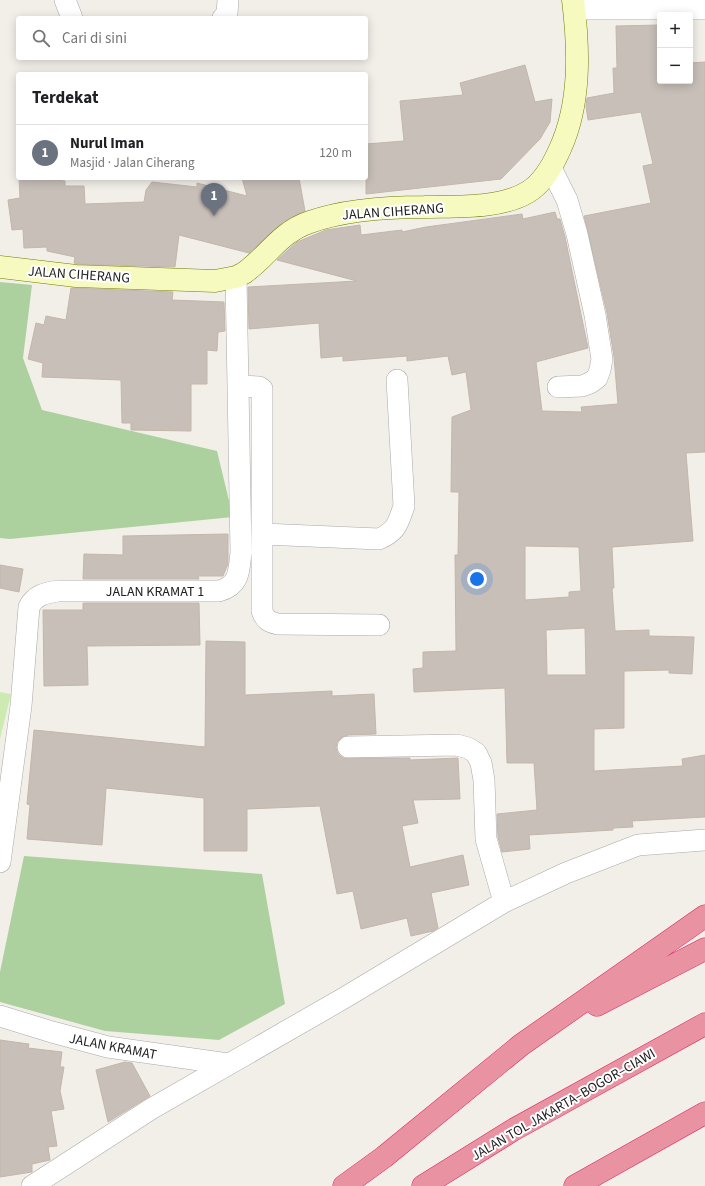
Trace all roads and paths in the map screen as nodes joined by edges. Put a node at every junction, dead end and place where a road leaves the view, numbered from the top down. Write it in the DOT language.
graph roads {
  1 [pos="65,0"];
  2 [pos="228,0"];
  3 [pos="574,5"];
  4 [pos="705,8"];
  5 [pos="71,16"];
  6 [pos="225,16"];
  7 [pos="550,168"];
  8 [pos="0,267"];
  9 [pos="236,277"];
  10 [pos="397,380"];
  11 [pos="238,386"];
  12 [pos="558,388"];
  13 [pos="263,534"];
  14 [pos="379,625"];
  15 [pos="348,746"];
  16 [pos="705,840"];
  17 [pos="0,862"];
  18 [pos="504,902"];
  19 [pos="705,916"];
  20 [pos="705,949"];
  21 [pos="0,1016"];
  22 [pos="705,1024"];
  23 [pos="521,1044"];
  24 [pos="228,1064"];
  25 [pos="705,1113"];
  26 [pos="32,1186"];
  27 [pos="344,1186"];
  28 [pos="423,1186"];
  29 [pos="575,1186"];
  1 -- 5 [label="street"];
  2 -- 6 [label="street"];
  3 -- 4 [label="street"];
  3 -- 7 [label="street, JALAN CIHERANG"];
  7 -- 9 [label="street, JALAN CIHERANG"];
  7 -- 12 [label="street"];
  8 -- 9 [label="street, JALAN CIHERANG"];
  9 -- 11 [label="street, JALAN KRAMAT 1"];
  10 -- 13 [label="street"];
  11 -- 13 [label="street"];
  11 -- 17 [label="street, JALAN KRAMAT 1"];
  13 -- 14 [label="street"];
  15 -- 18 [label="street"];
  16 -- 18 [label="street"];
  18 -- 24 [label="street"];
  19 -- 23 [label="highway"];
  20 -- 23 [label="highway"];
  21 -- 24 [label="street, JALAN KRAMAT"];
  22 -- 28 [label="highway, JALAN TOL JAKARTA–BOGOR–CIAWI"];
  23 -- 27 [label="highway"];
  24 -- 26 [label="street"];
  25 -- 29 [label="highway"];
}
